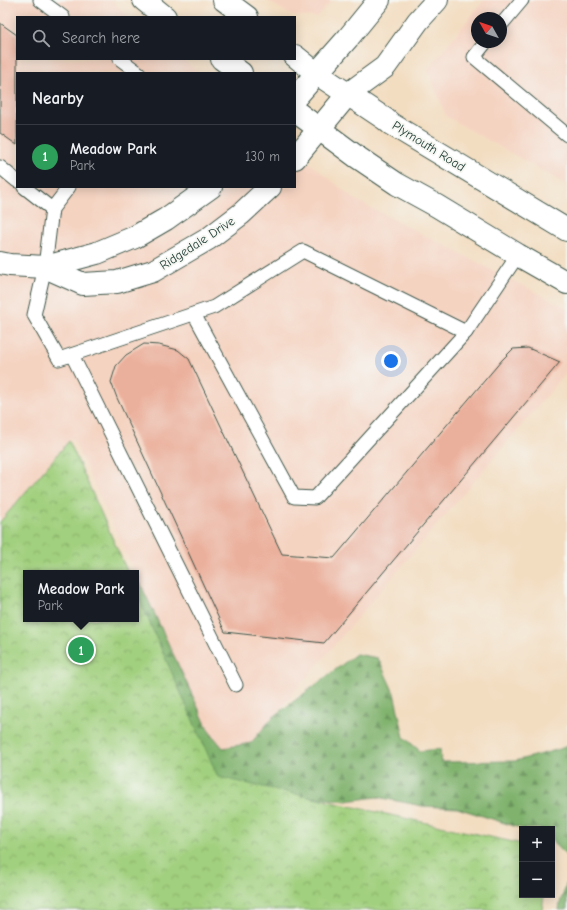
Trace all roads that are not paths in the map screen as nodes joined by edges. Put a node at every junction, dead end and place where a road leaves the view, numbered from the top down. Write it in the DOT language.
graph roads {
  1 [pos="40,0"];
  2 [pos="144,0"];
  3 [pos="224,0"];
  4 [pos="379,0"];
  5 [pos="437,0"];
  6 [pos="522,0"];
  7 [pos="62,16"];
  8 [pos="164,16"];
  9 [pos="245,16"];
  10 [pos="507,18"];
  11 [pos="481,48"];
  12 [pos="296,57"];
  13 [pos="121,60"];
  14 [pos="223,60"];
  15 [pos="138,72"];
  16 [pos="240,72"];
  17 [pos="316,73"];
  18 [pos="348,94"];
  19 [pos="296,97"];
  20 [pos="296,113"];
  21 [pos="319,129"];
  22 [pos="567,135"];
  23 [pos="296,157"];
  24 [pos="0,167"];
  25 [pos="16,180"];
  26 [pos="25,188"];
  27 [pos="68,188"];
  28 [pos="210,188"];
  29 [pos="269,188"];
  30 [pos="52,209"];
  31 [pos="567,230"];
  32 [pos="518,255"];
  33 [pos="0,263"];
  34 [pos="45,268"];
  35 [pos="567,283"];
  36 [pos="194,314"];
  37 [pos="466,332"];
  38 [pos="72,355"];
  39 [pos="236,685"];
  1 -- 7 [label="lane"];
  2 -- 8 [label="street"];
  3 -- 9 [label="street"];
  4 -- 17 [label="street"];
  5 -- 18 [label="street"];
  6 -- 10 [label="lane"];
  11 -- 22 [label="lane"];
  12 -- 17 [label="street, Plymouth Road"];
  13 -- 15 [label="lane"];
  14 -- 16 [label="street"];
  17 -- 18 [label="street, Plymouth Road"];
  17 -- 19 [label="street"];
  18 -- 21 [label="street"];
  18 -- 31 [label="street, Plymouth Road"];
  20 -- 21 [label="street"];
  21 -- 23 [label="street"];
  21 -- 32 [label="street"];
  24 -- 25 [label="lane"];
  26 -- 30 [label="lane"];
  27 -- 30 [label="lane"];
  28 -- 34 [label="street, Ridgedale Drive"];
  29 -- 34 [label="street, Ridgedale Drive"];
  30 -- 34 [label="lane"];
  32 -- 35 [label="street"];
  32 -- 37 [label="lane"];
  33 -- 34 [label="street, Ridgedale Drive"];
  34 -- 38 [label="lane"];
  36 -- 37 [label="lane"];
  36 -- 37 [label="lane"];
  36 -- 38 [label="lane"];
  38 -- 39 [label="lane"];
}
